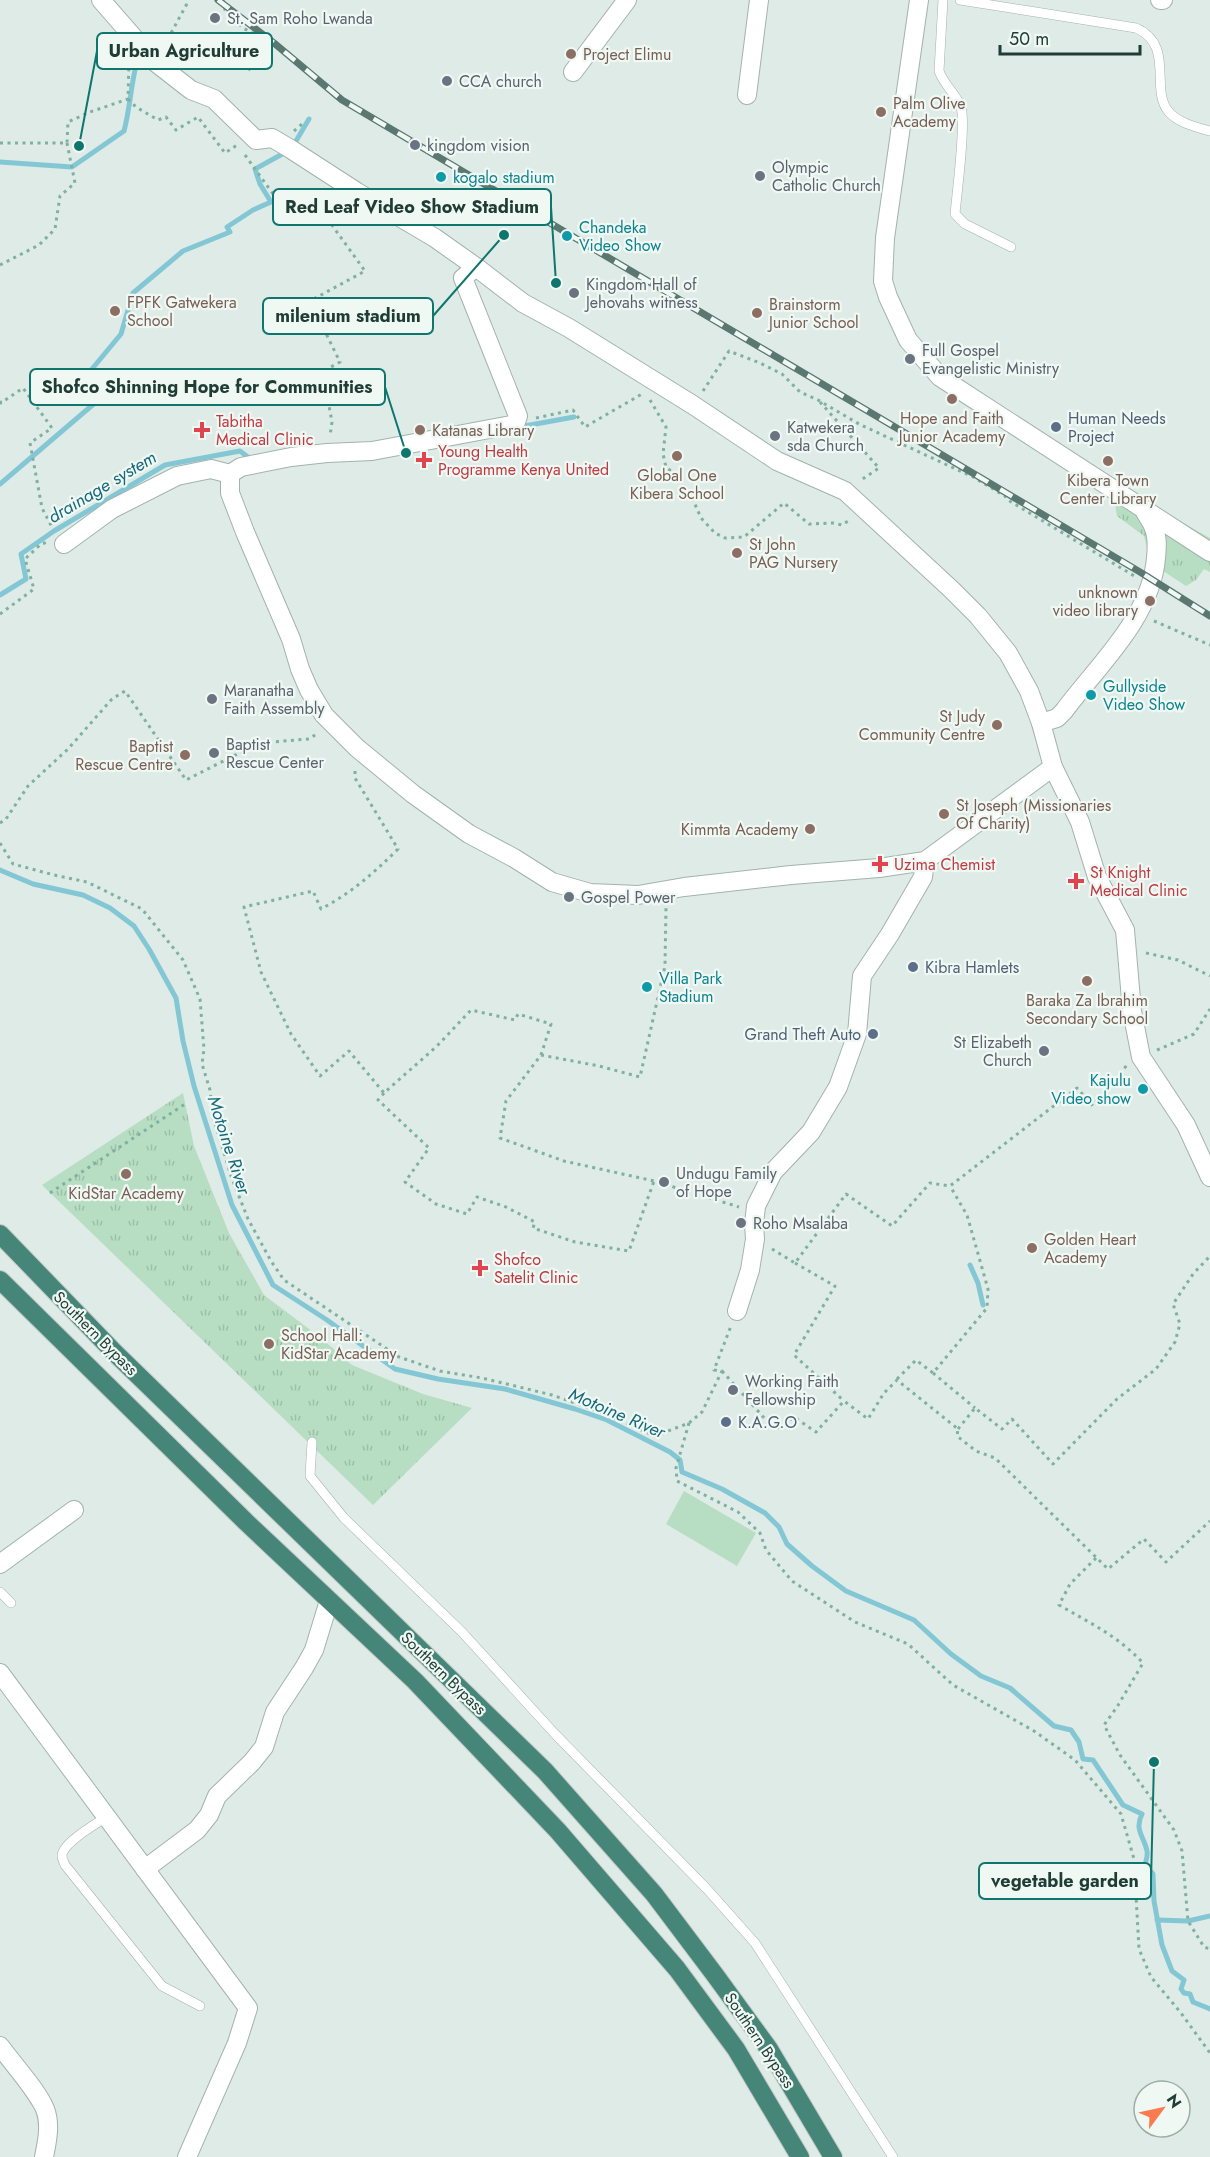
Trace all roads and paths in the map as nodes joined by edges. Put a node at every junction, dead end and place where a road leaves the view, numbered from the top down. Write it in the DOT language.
graph roads {
  1 [pos="101,0"];
  2 [pos="189,0"];
  3 [pos="223,0"];
  4 [pos="627,0"];
  5 [pos="759,0"];
  6 [pos="919,0"];
  7 [pos="943,0"];
  8 [pos="960,0"];
  9 [pos="129,58"];
  10 [pos="155,62"];
  11 [pos="247,72"];
  12 [pos="573,72"];
  13 [pos="747,95"];
  14 [pos="128,99"];
  15 [pos="1210,131"];
  16 [pos="0,143"];
  17 [pos="67,143"];
  18 [pos="237,145"];
  19 [pos="244,154"];
  20 [pos="1011,247"];
  21 [pos="0,265"];
  22 [pos="476,267"];
  23 [pos="818,400"];
  24 [pos="0,401"];
  25 [pos="693,405"];
  26 [pos="516,422"];
  27 [pos="327,453"];
  28 [pos="230,474"];
  29 [pos="845,491"];
  30 [pos="1143,509"];
  31 [pos="865,510"];
  32 [pos="64,544"];
  33 [pos="1210,552"];
  34 [pos="1139,579"];
  35 [pos="0,614"];
  36 [pos="1150,619"];
  37 [pos="1210,645"];
  38 [pos="1041,723"];
  39 [pos="333,724"];
  40 [pos="357,748"];
  41 [pos="1053,767"];
  42 [pos="0,823"];
  43 [pos="0,843"];
  44 [pos="925,861"];
  45 [pos="665,890"];
  46 [pos="1126,949"];
  47 [pos="1210,976"];
  48 [pos="1210,1009"];
  49 [pos="541,1056"];
  50 [pos="1141,1057"];
  51 [pos="384,1094"];
  52 [pos="185,1104"];
  53 [pos="1210,1177"];
  54 [pos="654,1181"];
  55 [pos="950,1186"];
  56 [pos="50,1193"];
  57 [pos="754,1217"];
  58 [pos="0,1234"];
  59 [pos="755,1239"];
  60 [pos="1210,1256"];
  61 [pos="795,1263"];
  62 [pos="0,1280"];
  63 [pos="737,1311"];
  64 [pos="722,1371"];
  65 [pos="933,1373"];
  66 [pos="897,1380"];
  67 [pos="844,1401"];
  68 [pos="975,1408"];
  69 [pos="689,1423"];
  70 [pos="958,1429"];
  71 [pos="312,1442"];
  72 [pos="74,1510"];
  73 [pos="1210,1521"];
  74 [pos="1096,1558"];
  75 [pos="0,1564"];
  76 [pos="0,1592"];
  77 [pos="330,1601"];
  78 [pos="11,1603"];
  79 [pos="0,1673"];
  80 [pos="106,1817"];
  81 [pos="145,1869"];
  82 [pos="1210,1949"];
  83 [pos="200,2006"];
  84 [pos="0,2046"];
  85 [pos="1210,2053"];
  86 [pos="44,2157"];
  87 [pos="188,2157"];
  88 [pos="800,2157"];
  89 [pos="833,2157"];
  90 [pos="893,2157"];
  1 -- 10 [label="street"];
  2 -- 10 [label="path"];
  3 -- 11 [label="path"];
  4 -- 12 [label="street"];
  5 -- 13 [label="street"];
  6 -- 30 [label="street"];
  7 -- 20 [label="lane"];
  8 -- 15 [label="lane"];
  9 -- 14 [label="path"];
  10 -- 22 [label="street"];
  14 -- 17 [label="path"];
  14 -- 18 [label="path"];
  16 -- 17 [label="path"];
  17 -- 21 [label="path"];
  19 -- 27 [label="path"];
  22 -- 25 [label="street"];
  22 -- 26 [label="street"];
  23 -- 25 [label="path"];
  23 -- 29 [label="path"];
  23 -- 34 [label="path"];
  24 -- 32 [label="path"];
  25 -- 29 [label="street"];
  26 -- 27 [label="street"];
  26 -- 31 [label="path"];
  27 -- 28 [label="street"];
  28 -- 32 [label="street"];
  28 -- 39 [label="street"];
  29 -- 31 [label="street"];
  30 -- 33 [label="street"];
  30 -- 38 [label="street"];
  31 -- 38 [label="street"];
  32 -- 35 [label="path"];
  36 -- 37 [label="path"];
  38 -- 41 [label="street"];
  39 -- 40 [label="street"];
  39 -- 42 [label="path"];
  40 -- 45 [label="street"];
  40 -- 51 [label="path"];
  41 -- 44 [label="street"];
  41 -- 46 [label="street"];
  43 -- 69 [label="path"];
  44 -- 45 [label="street"];
  44 -- 57 [label="street"];
  45 -- 49 [label="path"];
  46 -- 47 [label="path"];
  46 -- 50 [label="street"];
  48 -- 50 [label="path"];
  49 -- 51 [label="path"];
  49 -- 54 [label="path"];
  50 -- 53 [label="street"];
  50 -- 55 [label="path"];
  51 -- 54 [label="path"];
  52 -- 56 [label="path"];
  54 -- 57 [label="path"];
  55 -- 61 [label="path"];
  55 -- 65 [label="path"];
  57 -- 59 [label="street"];
  58 -- 89 [label="highway, Southern Bypass"];
  59 -- 61 [label="path"];
  59 -- 63 [label="street"];
  60 -- 68 [label="path"];
  61 -- 67 [label="path"];
  62 -- 77 [label="highway, Southern Bypass"];
  63 -- 64 [label="path"];
  64 -- 67 [label="path"];
  64 -- 69 [label="path"];
  65 -- 66 [label="path"];
  65 -- 68 [label="path"];
  66 -- 67 [label="path"];
  66 -- 70 [label="path"];
  68 -- 70 [label="path"];
  69 -- 85 [label="path"];
  70 -- 74 [label="path"];
  71 -- 90 [label="lane"];
  72 -- 75 [label="street"];
  73 -- 74 [label="path"];
  74 -- 82 [label="path"];
  76 -- 78 [label="lane"];
  77 -- 81 [label="street"];
  77 -- 88 [label="highway, Southern Bypass"];
  79 -- 80 [label="street"];
  80 -- 81 [label="street"];
  80 -- 83 [label="lane"];
  81 -- 87 [label="street"];
  84 -- 86 [label="street"];
}
